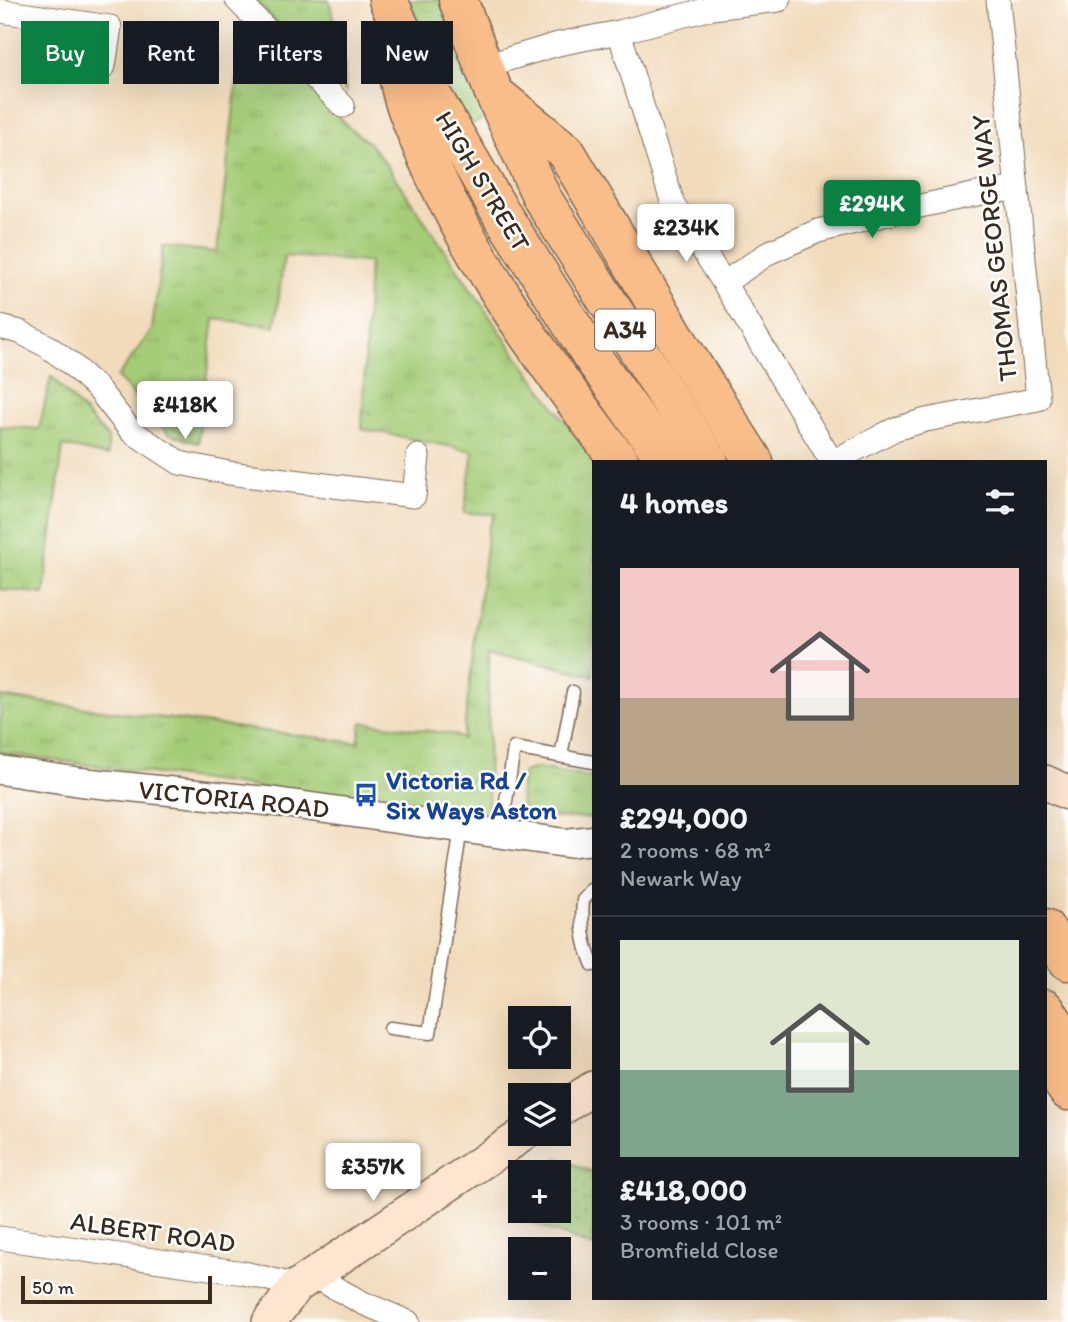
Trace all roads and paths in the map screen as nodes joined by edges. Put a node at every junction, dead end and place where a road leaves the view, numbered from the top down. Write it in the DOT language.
graph roads {
  1 [pos="237,0"];
  2 [pos="385,0"];
  3 [pos="458,0"];
  4 [pos="779,0"];
  5 [pos="998,0"];
  6 [pos="711,4"];
  7 [pos="0,11"];
  8 [pos="69,21"];
  9 [pos="618,32"];
  10 [pos="490,79"];
  11 [pos="343,106"];
  12 [pos="1017,189"];
  13 [pos="724,283"];
  14 [pos="0,327"];
  15 [pos="418,456"];
  16 [pos="618,460"];
  17 [pos="666,460"];
  18 [pos="708,460"];
  19 [pos="753,460"];
  20 [pos="831,460"];
  21 [pos="836,460"];
  22 [pos="573,692"];
  23 [pos="561,756"];
  24 [pos="592,762"];
  25 [pos="0,770"];
  26 [pos="1047,783"];
  27 [pos="1068,793"];
  28 [pos="461,828"];
  29 [pos="501,834"];
  30 [pos="592,840"];
  31 [pos="592,890"];
  32 [pos="1047,931"];
  33 [pos="1068,961"];
  34 [pos="592,963"];
  35 [pos="1068,999"];
  36 [pos="1047,1001"];
  37 [pos="1047,1012"];
  38 [pos="390,1028"];
  39 [pos="1068,1042"];
  40 [pos="1047,1060"];
  41 [pos="592,1089"];
  42 [pos="1068,1091"];
  43 [pos="571,1102"];
  44 [pos="508,1145"];
  45 [pos="0,1238"];
  46 [pos="305,1281"];
  47 [pos="269,1322"];
  48 [pos="408,1322"];
  1 -- 11 [label="street"];
  2 -- 16 [label="highway"];
  2 -- 17 [label="highway, HIGH STREET / A34"];
  3 -- 10 [label="highway, A34"];
  4 -- 6 [label="street"];
  5 -- 12 [label="street, THOMAS GEORGE WAY"];
  6 -- 9 [label="street"];
  7 -- 8 [label="street"];
  9 -- 10 [label="street"];
  9 -- 13 [label="street"];
  10 -- 18 [label="highway, A34"];
  10 -- 19 [label="highway"];
  12 -- 13 [label="street"];
  12 -- 21 [label="street, THOMAS GEORGE WAY"];
  13 -- 20 [label="street"];
  14 -- 15 [label="street"];
  22 -- 23 [label="lane"];
  23 -- 24 [label="lane"];
  23 -- 29 [label="lane"];
  25 -- 28 [label="street, VICTORIA ROAD"];
  26 -- 27 [label="main road"];
  28 -- 29 [label="street, VICTORIA ROAD"];
  28 -- 38 [label="lane"];
  29 -- 30 [label="street, VICTORIA ROAD"];
  31 -- 34 [label="lane"];
  32 -- 33 [label="highway"];
  35 -- 36 [label="main road"];
  37 -- 39 [label="highway"];
  40 -- 42 [label="highway"];
  41 -- 43 [label="main road"];
  44 -- 46 [label="main road"];
  45 -- 46 [label="street, ALBERT ROAD"];
  46 -- 47 [label="main road"];
  46 -- 48 [label="street, ALBERT ROAD"];
}
